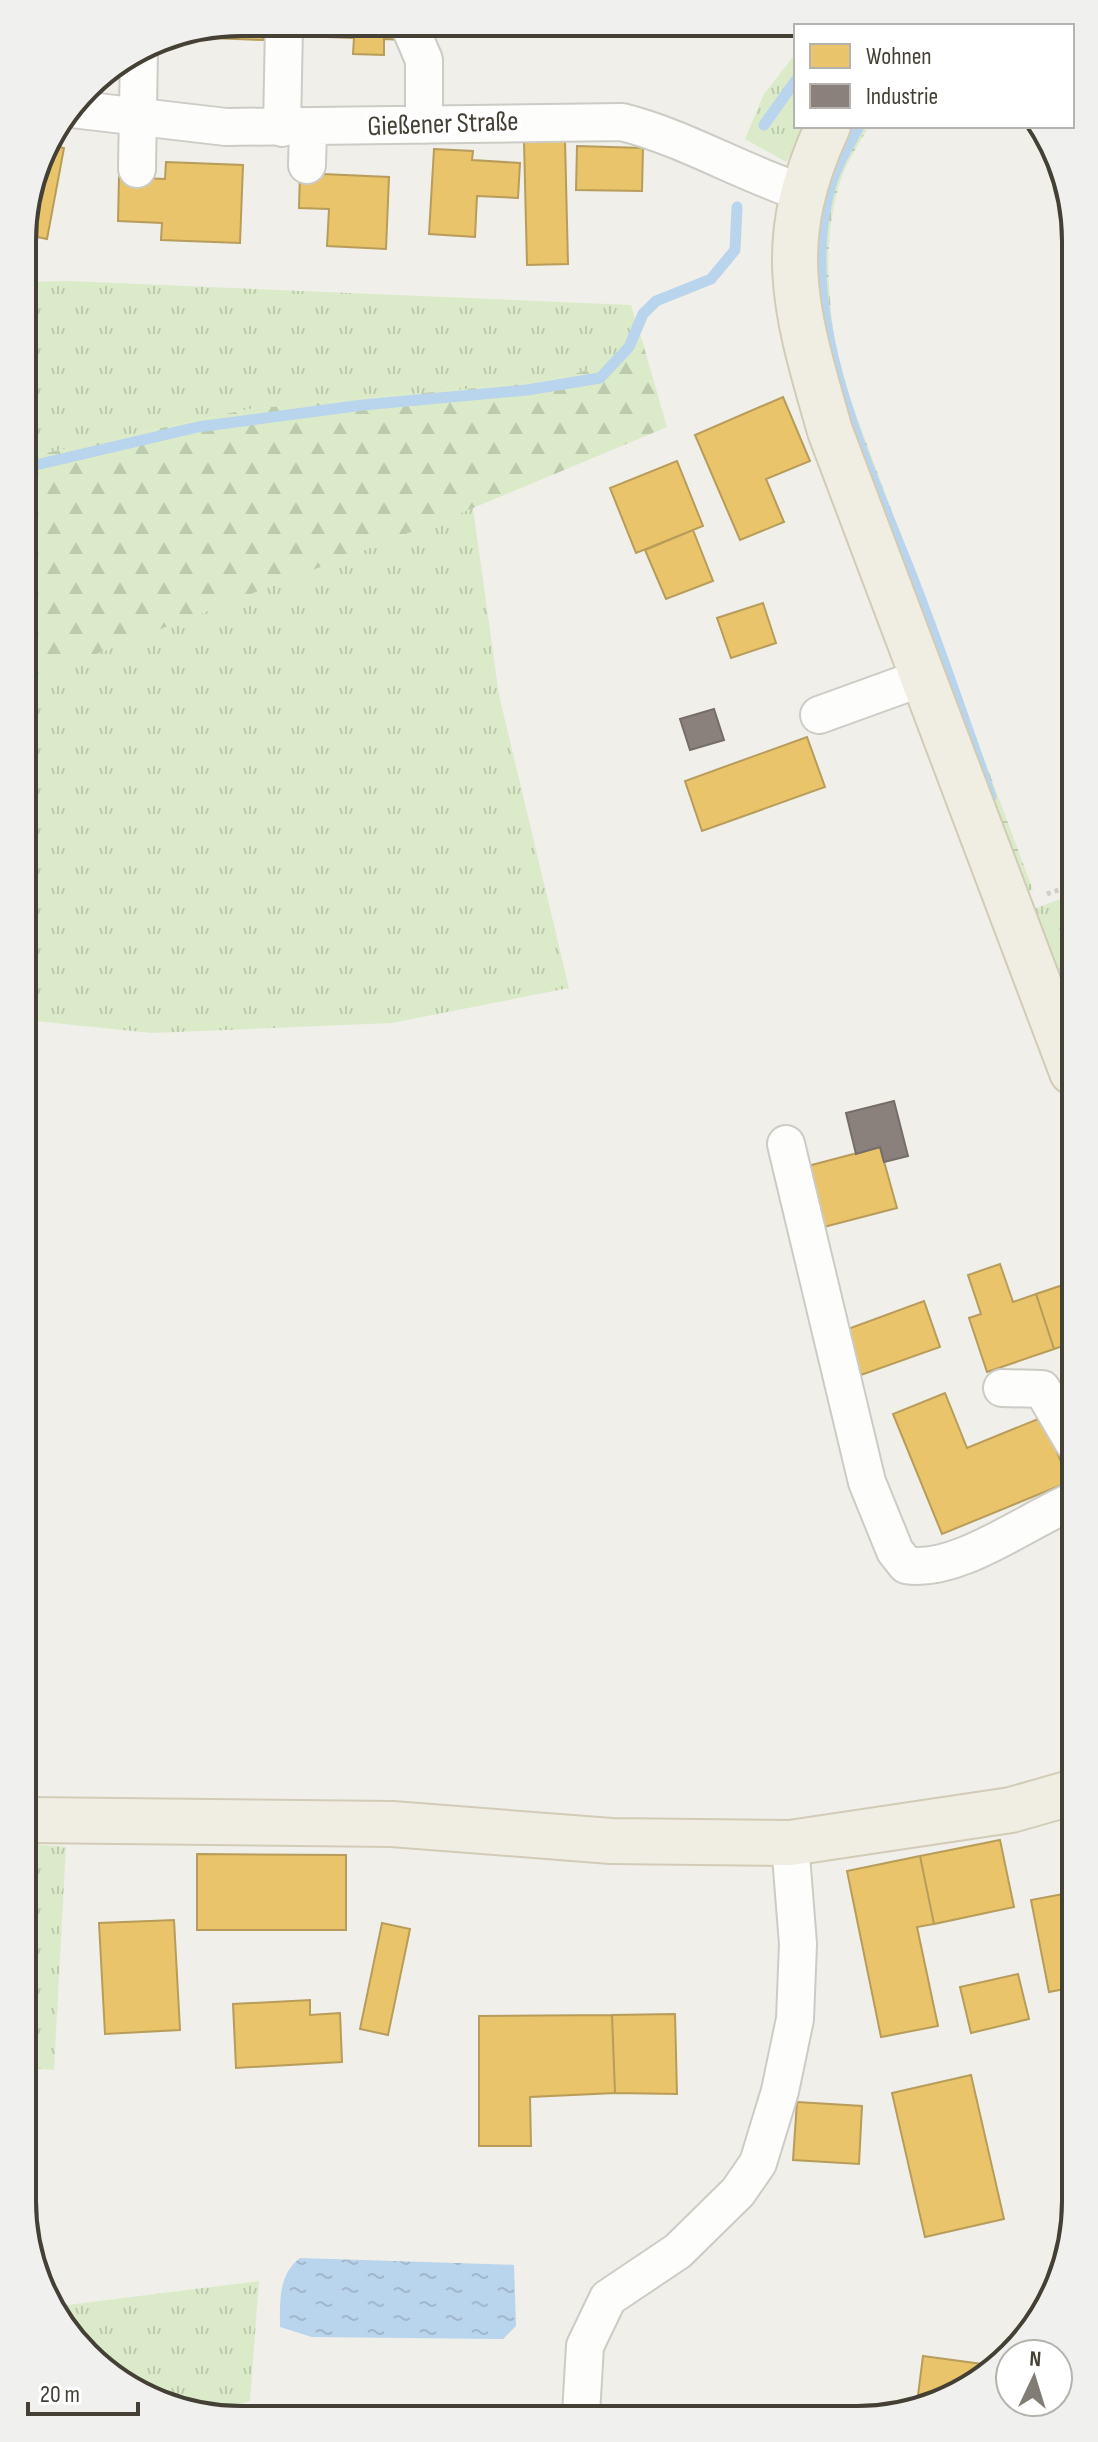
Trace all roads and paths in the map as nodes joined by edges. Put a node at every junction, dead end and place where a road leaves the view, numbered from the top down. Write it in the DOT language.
graph roads {
  1 [pos="285,36"];
  2 [pos="414,36"];
  3 [pos="139,63"];
  4 [pos="83,111"];
  5 [pos="137,118"];
  6 [pos="424,125"];
  7 [pos="295,128"];
  8 [pos="827,128"];
  9 [pos="307,165"];
  10 [pos="137,169"];
  11 [pos="801,192"];
  12 [pos="924,677"];
  13 [pos="819,715"];
  14 [pos="1062,1045"];
  15 [pos="786,1144"];
  16 [pos="1002,1388"];
  17 [pos="1062,1423"];
  18 [pos="1062,1506"];
  19 [pos="1062,1795"];
  20 [pos="36,1820"];
  21 [pos="790,1843"];
  22 [pos="581,2406"];
  1 -- 7 [label="street"];
  2 -- 6 [label="street"];
  3 -- 5 [label="street"];
  4 -- 5 [label="street, Gießener Straße"];
  5 -- 7 [label="street, Gießener Straße"];
  5 -- 10 [label="street"];
  6 -- 7 [label="street, Gießener Straße"];
  6 -- 11 [label="street, Gießener Straße"];
  7 -- 9 [label="street"];
  8 -- 11 [label="main road"];
  11 -- 12 [label="main road"];
  12 -- 13 [label="street"];
  12 -- 14 [label="main road"];
  15 -- 18 [label="street"];
  16 -- 17 [label="street"];
  19 -- 21 [label="main road"];
  20 -- 21 [label="main road"];
  21 -- 22 [label="street"];
}
